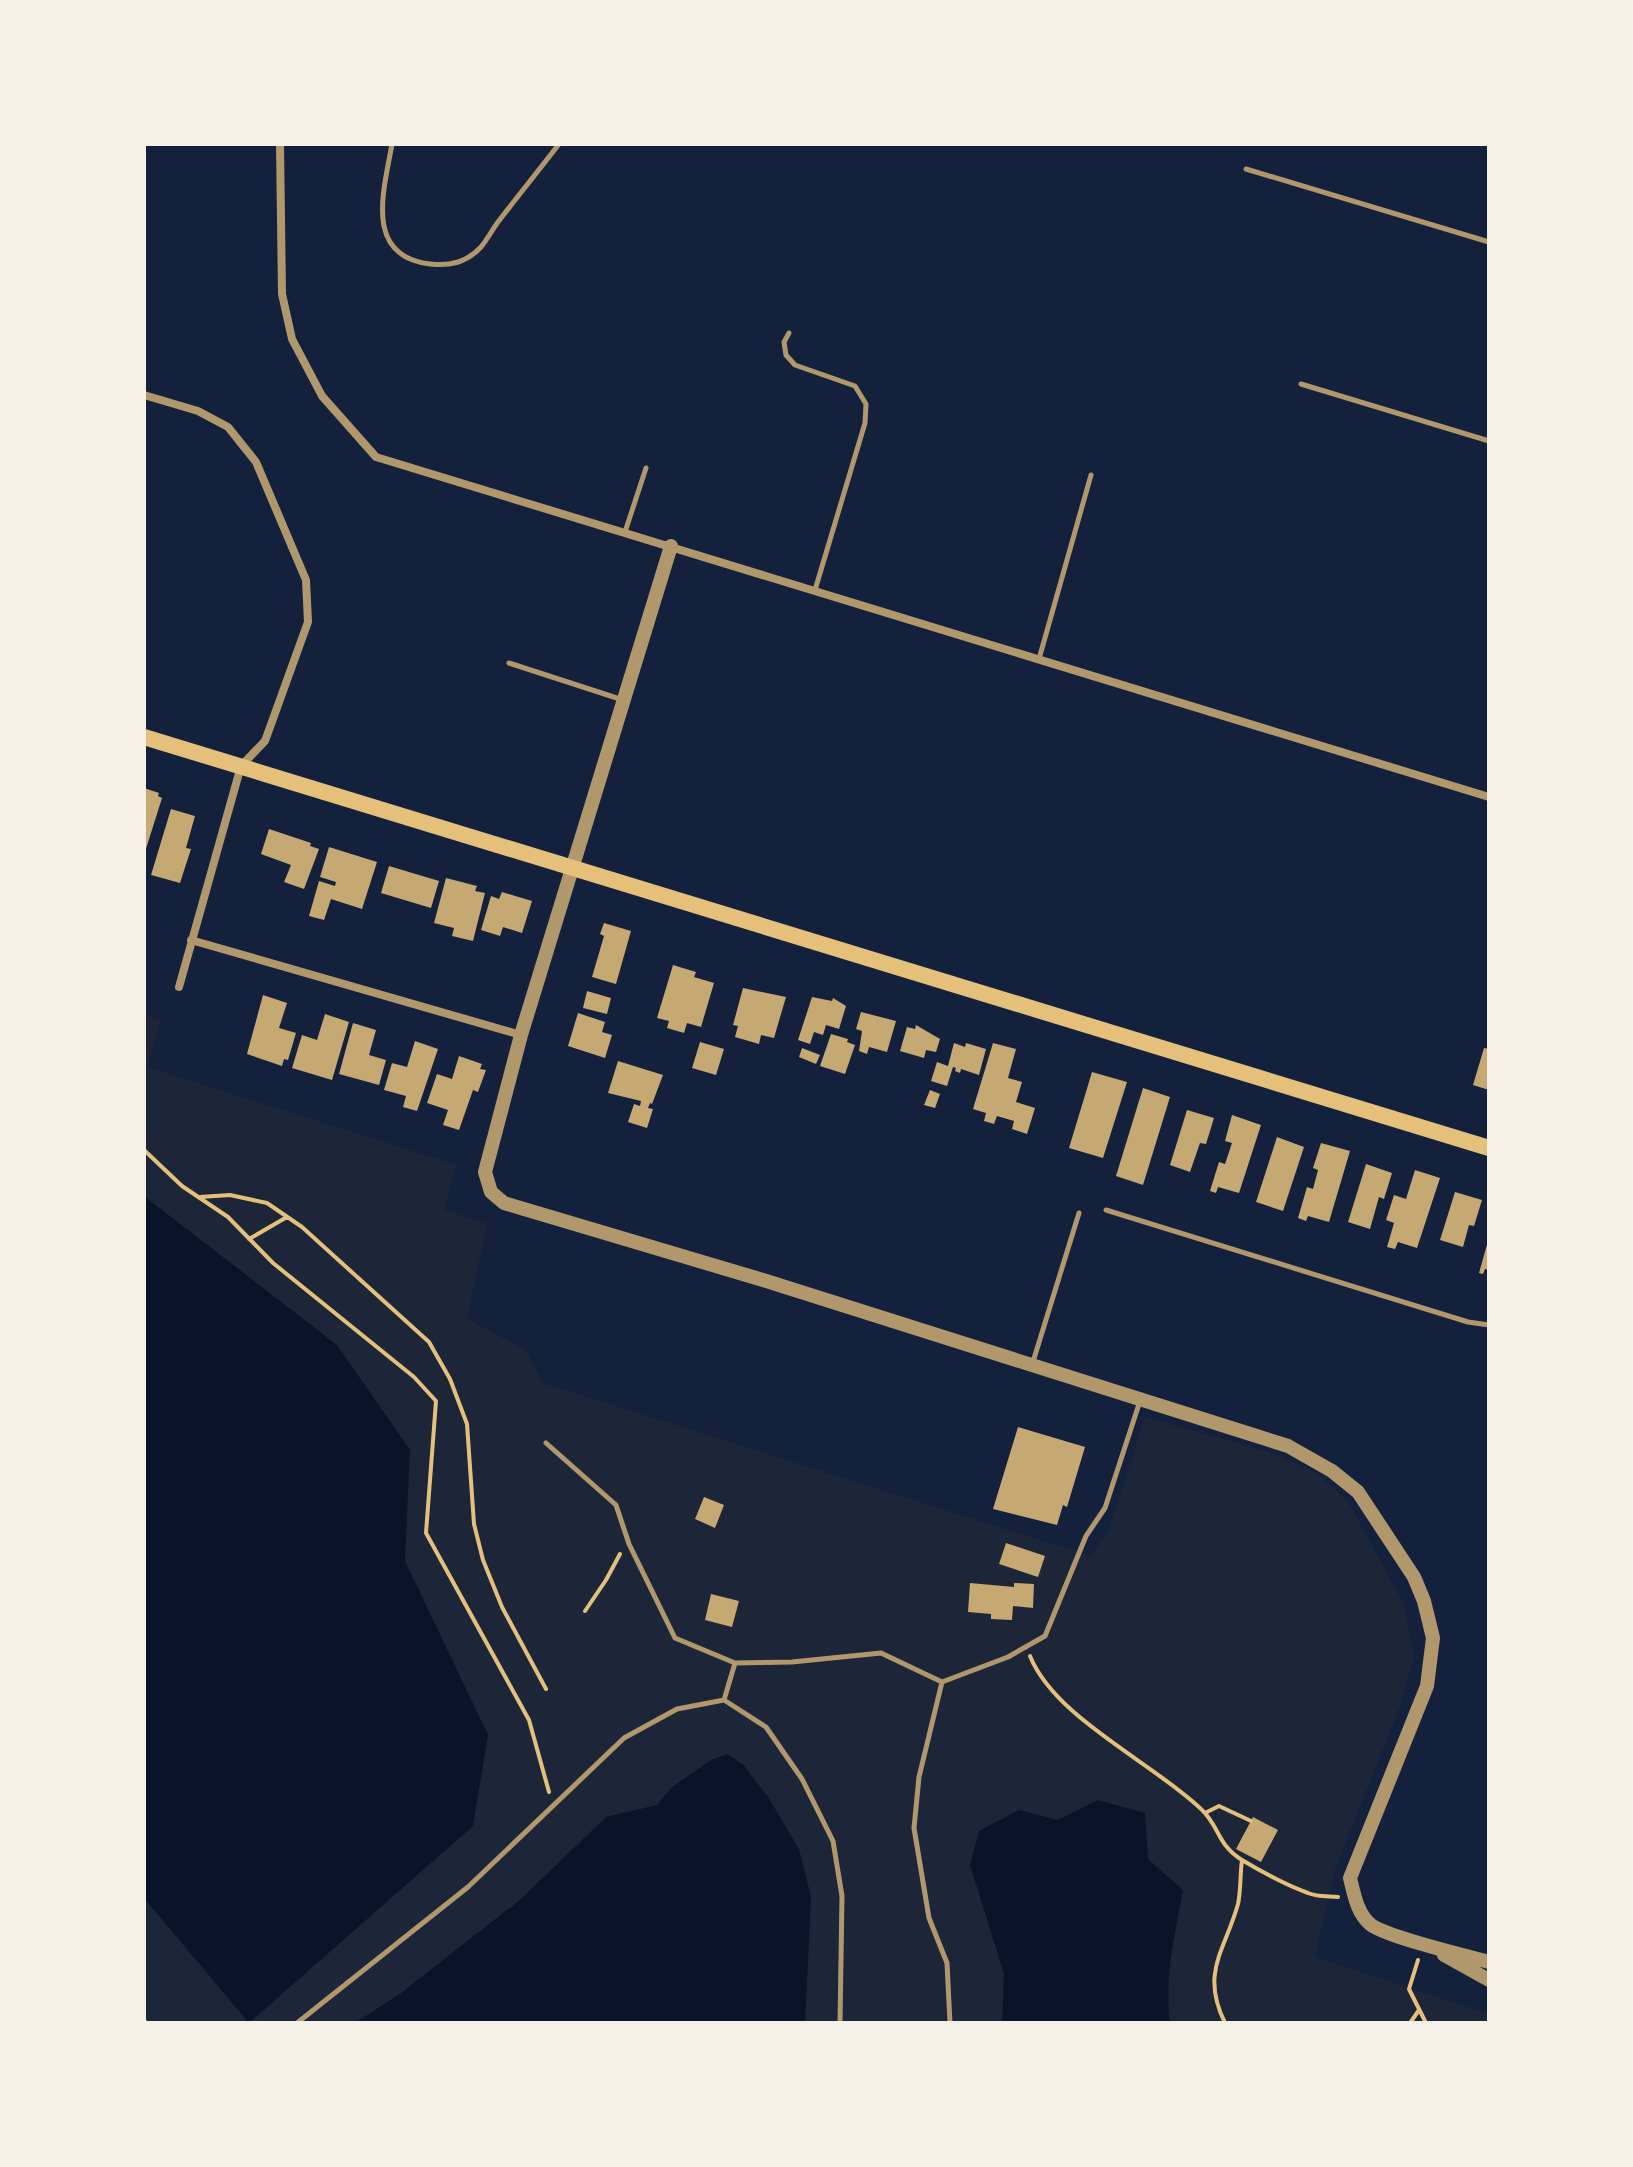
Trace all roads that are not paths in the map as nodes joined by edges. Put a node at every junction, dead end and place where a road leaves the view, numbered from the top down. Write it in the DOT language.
graph roads {
  1 [pos="280,144"];
  2 [pos="392,144"];
  3 [pos="559,144"];
  4 [pos="1246,169"];
  5 [pos="1489,242"];
  6 [pos="789,333"];
  7 [pos="1301,384"];
  8 [pos="144,395"];
  9 [pos="1489,441"];
  10 [pos="646,468"];
  11 [pos="1091,475"];
  12 [pos="625,532"];
  13 [pos="671,546"];
  14 [pos="815,590"];
  15 [pos="1039,659"];
  16 [pos="509,663"];
  17 [pos="624,700"];
  18 [pos="144,737"];
  19 [pos="241,766"];
  20 [pos="1489,797"];
  21 [pos="574,867"];
  22 [pos="191,940"];
  23 [pos="179,987"];
  24 [pos="521,1035"];
  25 [pos="1489,1148"];
  26 [pos="1106,1210"];
  27 [pos="1079,1213"];
  28 [pos="1489,1325"];
  29 [pos="1032,1366"];
  30 [pos="1140,1400"];
  31 [pos="546,1443"];
  32 [pos="735,1663"];
  33 [pos="942,1682"];
  34 [pos="724,1700"];
  35 [pos="1422,1943"];
  36 [pos="1489,1962"];
  37 [pos="1489,1980"];
  38 [pos="297,2023"];
  39 [pos="840,2023"];
  40 [pos="950,2023"];
  1 -- 12 [label="street"];
  2 -- 3 [label="lane"];
  4 -- 5 [label="lane"];
  6 -- 14 [label="lane"];
  7 -- 9 [label="lane"];
  8 -- 19 [label="street"];
  10 -- 12 [label="lane"];
  11 -- 15 [label="lane"];
  12 -- 13 [label="street"];
  13 -- 14 [label="street"];
  13 -- 17 [label="street"];
  14 -- 15 [label="street"];
  15 -- 20 [label="street"];
  16 -- 17 [label="lane"];
  17 -- 21 [label="street"];
  18 -- 19 [label="main road"];
  19 -- 21 [label="main road"];
  19 -- 22 [label="street"];
  21 -- 24 [label="street"];
  21 -- 25 [label="main road"];
  22 -- 23 [label="street"];
  22 -- 24 [label="street"];
  24 -- 29 [label="street"];
  26 -- 28 [label="lane"];
  27 -- 29 [label="lane"];
  29 -- 30 [label="street"];
  30 -- 33 [label="lane"];
  30 -- 35 [label="street"];
  31 -- 32 [label="lane"];
  32 -- 33 [label="lane"];
  32 -- 34 [label="lane"];
  33 -- 40 [label="lane"];
  34 -- 38 [label="lane"];
  34 -- 39 [label="lane"];
  35 -- 36 [label="street"];
  35 -- 37 [label="street"];
}
